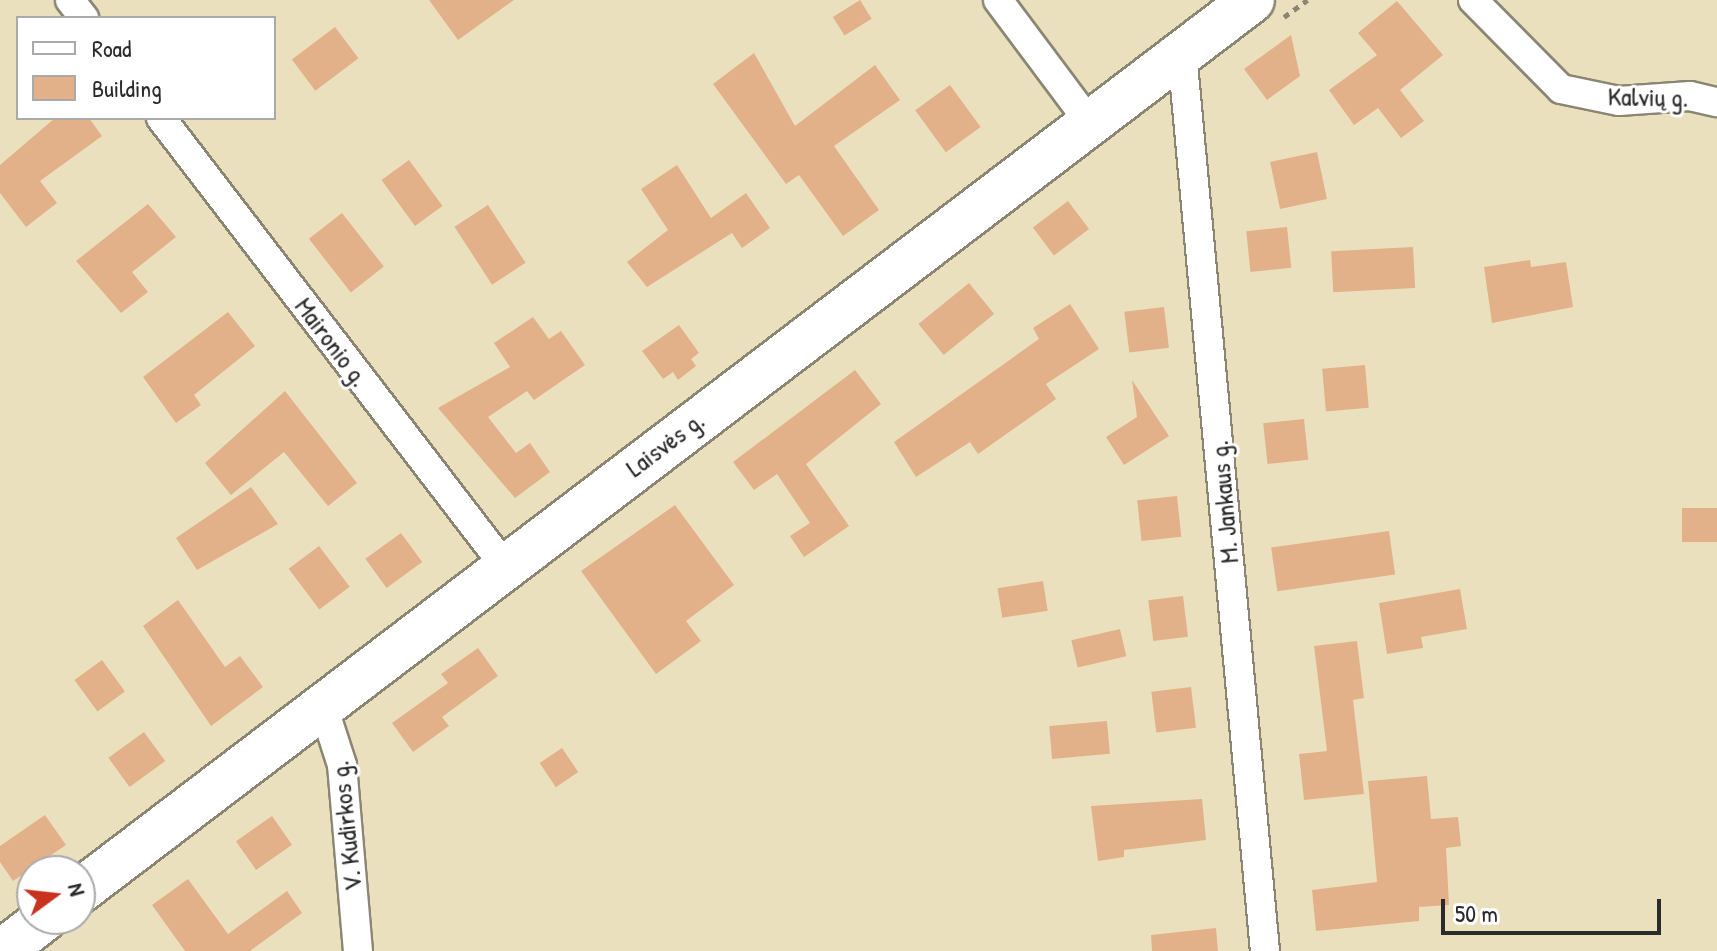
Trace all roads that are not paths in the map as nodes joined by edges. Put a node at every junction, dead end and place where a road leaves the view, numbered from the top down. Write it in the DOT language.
graph roads {
  1 [pos="70,0"];
  2 [pos="998,0"];
  3 [pos="1252,0"];
  4 [pos="1473,0"];
  5 [pos="82,16"];
  6 [pos="1182,53"];
  7 [pos="1717,102"];
  8 [pos="163,120"];
  9 [pos="1090,123"];
  10 [pos="504,565"];
  11 [pos="322,703"];
  12 [pos="96,879"];
  13 [pos="358,951"];
  14 [pos="1265,951"];
  1 -- 5 [label="street"];
  2 -- 9 [label="street"];
  3 -- 6 [label="main road, Laisvės g."];
  4 -- 7 [label="street, Kalvių g."];
  6 -- 9 [label="main road, Laisvės g."];
  6 -- 14 [label="street, M. Jankaus g."];
  8 -- 10 [label="street, Maironio g."];
  9 -- 10 [label="main road, Laisvės g."];
  10 -- 11 [label="main road, Laisvės g."];
  11 -- 12 [label="main road, Laisvės g."];
  11 -- 13 [label="street, V. Kudirkos g."];
}
